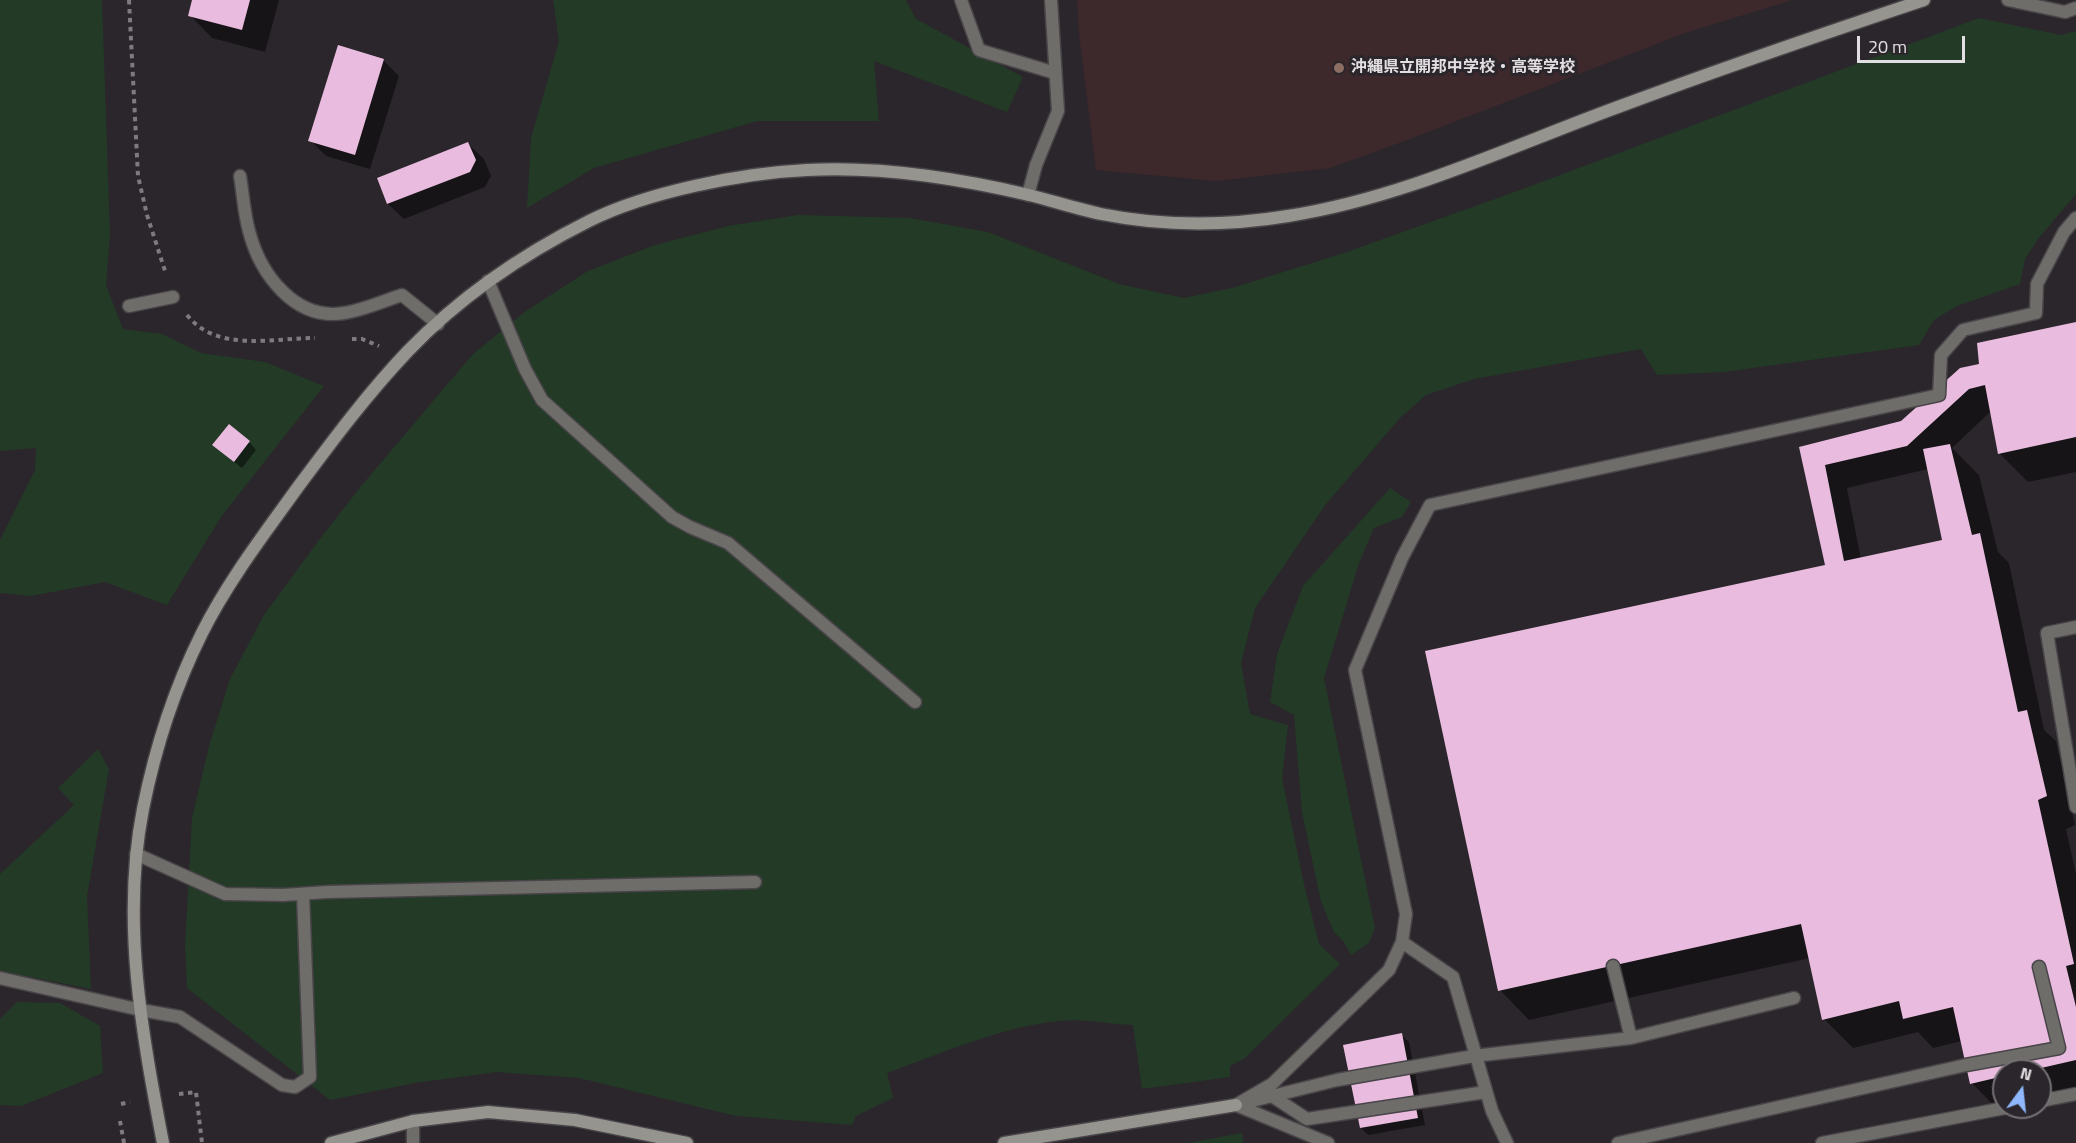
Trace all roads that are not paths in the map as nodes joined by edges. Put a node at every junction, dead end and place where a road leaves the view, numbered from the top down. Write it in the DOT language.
graph roads {
  1 [pos="961,0"];
  2 [pos="1051,0"];
  3 [pos="1924,0"];
  4 [pos="2008,0"];
  5 [pos="2076,8"];
  6 [pos="1055,73"];
  7 [pos="240,176"];
  8 [pos="1028,195"];
  9 [pos="2076,218"];
  10 [pos="488,281"];
  11 [pos="173,297"];
  12 [pos="129,306"];
  13 [pos="438,324"];
  14 [pos="2076,627"];
  15 [pos="915,702"];
  16 [pos="2076,807"];
  17 [pos="136,854"];
  18 [pos="755,882"];
  19 [pos="303,894"];
  20 [pos="1402,942"];
  21 [pos="1613,966"];
  22 [pos="2040,966"];
  23 [pos="0,978"];
  24 [pos="1794,998"];
  25 [pos="141,1010"];
  26 [pos="1631,1038"];
  27 [pos="1474,1056"];
  28 [pos="1486,1092"];
  29 [pos="2076,1094"];
  30 [pos="1272,1096"];
  31 [pos="2052,1099"];
  32 [pos="1236,1105"];
  33 [pos="1992,1110"];
  34 [pos="413,1121"];
  35 [pos="163,1143"];
  36 [pos="332,1143"];
  37 [pos="413,1143"];
  38 [pos="687,1143"];
  39 [pos="1004,1143"];
  40 [pos="1328,1143"];
  41 [pos="1507,1143"];
  42 [pos="1618,1143"];
  43 [pos="1822,1143"];
  1 -- 6 [label="street"];
  2 -- 6 [label="street"];
  3 -- 8 [label="street"];
  4 -- 5 [label="street"];
  6 -- 8 [label="street"];
  7 -- 13 [label="street"];
  8 -- 10 [label="street"];
  9 -- 20 [label="street"];
  10 -- 13 [label="street"];
  10 -- 15 [label="street"];
  11 -- 12 [label="street"];
  13 -- 17 [label="street"];
  14 -- 16 [label="street"];
  17 -- 19 [label="street"];
  17 -- 25 [label="street"];
  18 -- 19 [label="street"];
  19 -- 25 [label="street"];
  20 -- 27 [label="street"];
  20 -- 32 [label="street"];
  21 -- 26 [label="street"];
  22 -- 42 [label="street"];
  23 -- 25 [label="street"];
  24 -- 26 [label="street"];
  25 -- 35 [label="street"];
  26 -- 27 [label="street"];
  27 -- 28 [label="street"];
  27 -- 30 [label="street"];
  28 -- 30 [label="street"];
  28 -- 41 [label="street"];
  29 -- 31 [label="street"];
  30 -- 32 [label="street"];
  32 -- 39 [label="street"];
  32 -- 40 [label="street"];
  33 -- 43 [label="street"];
  34 -- 36 [label="street"];
  34 -- 37 [label="street"];
  34 -- 38 [label="street"];
}
